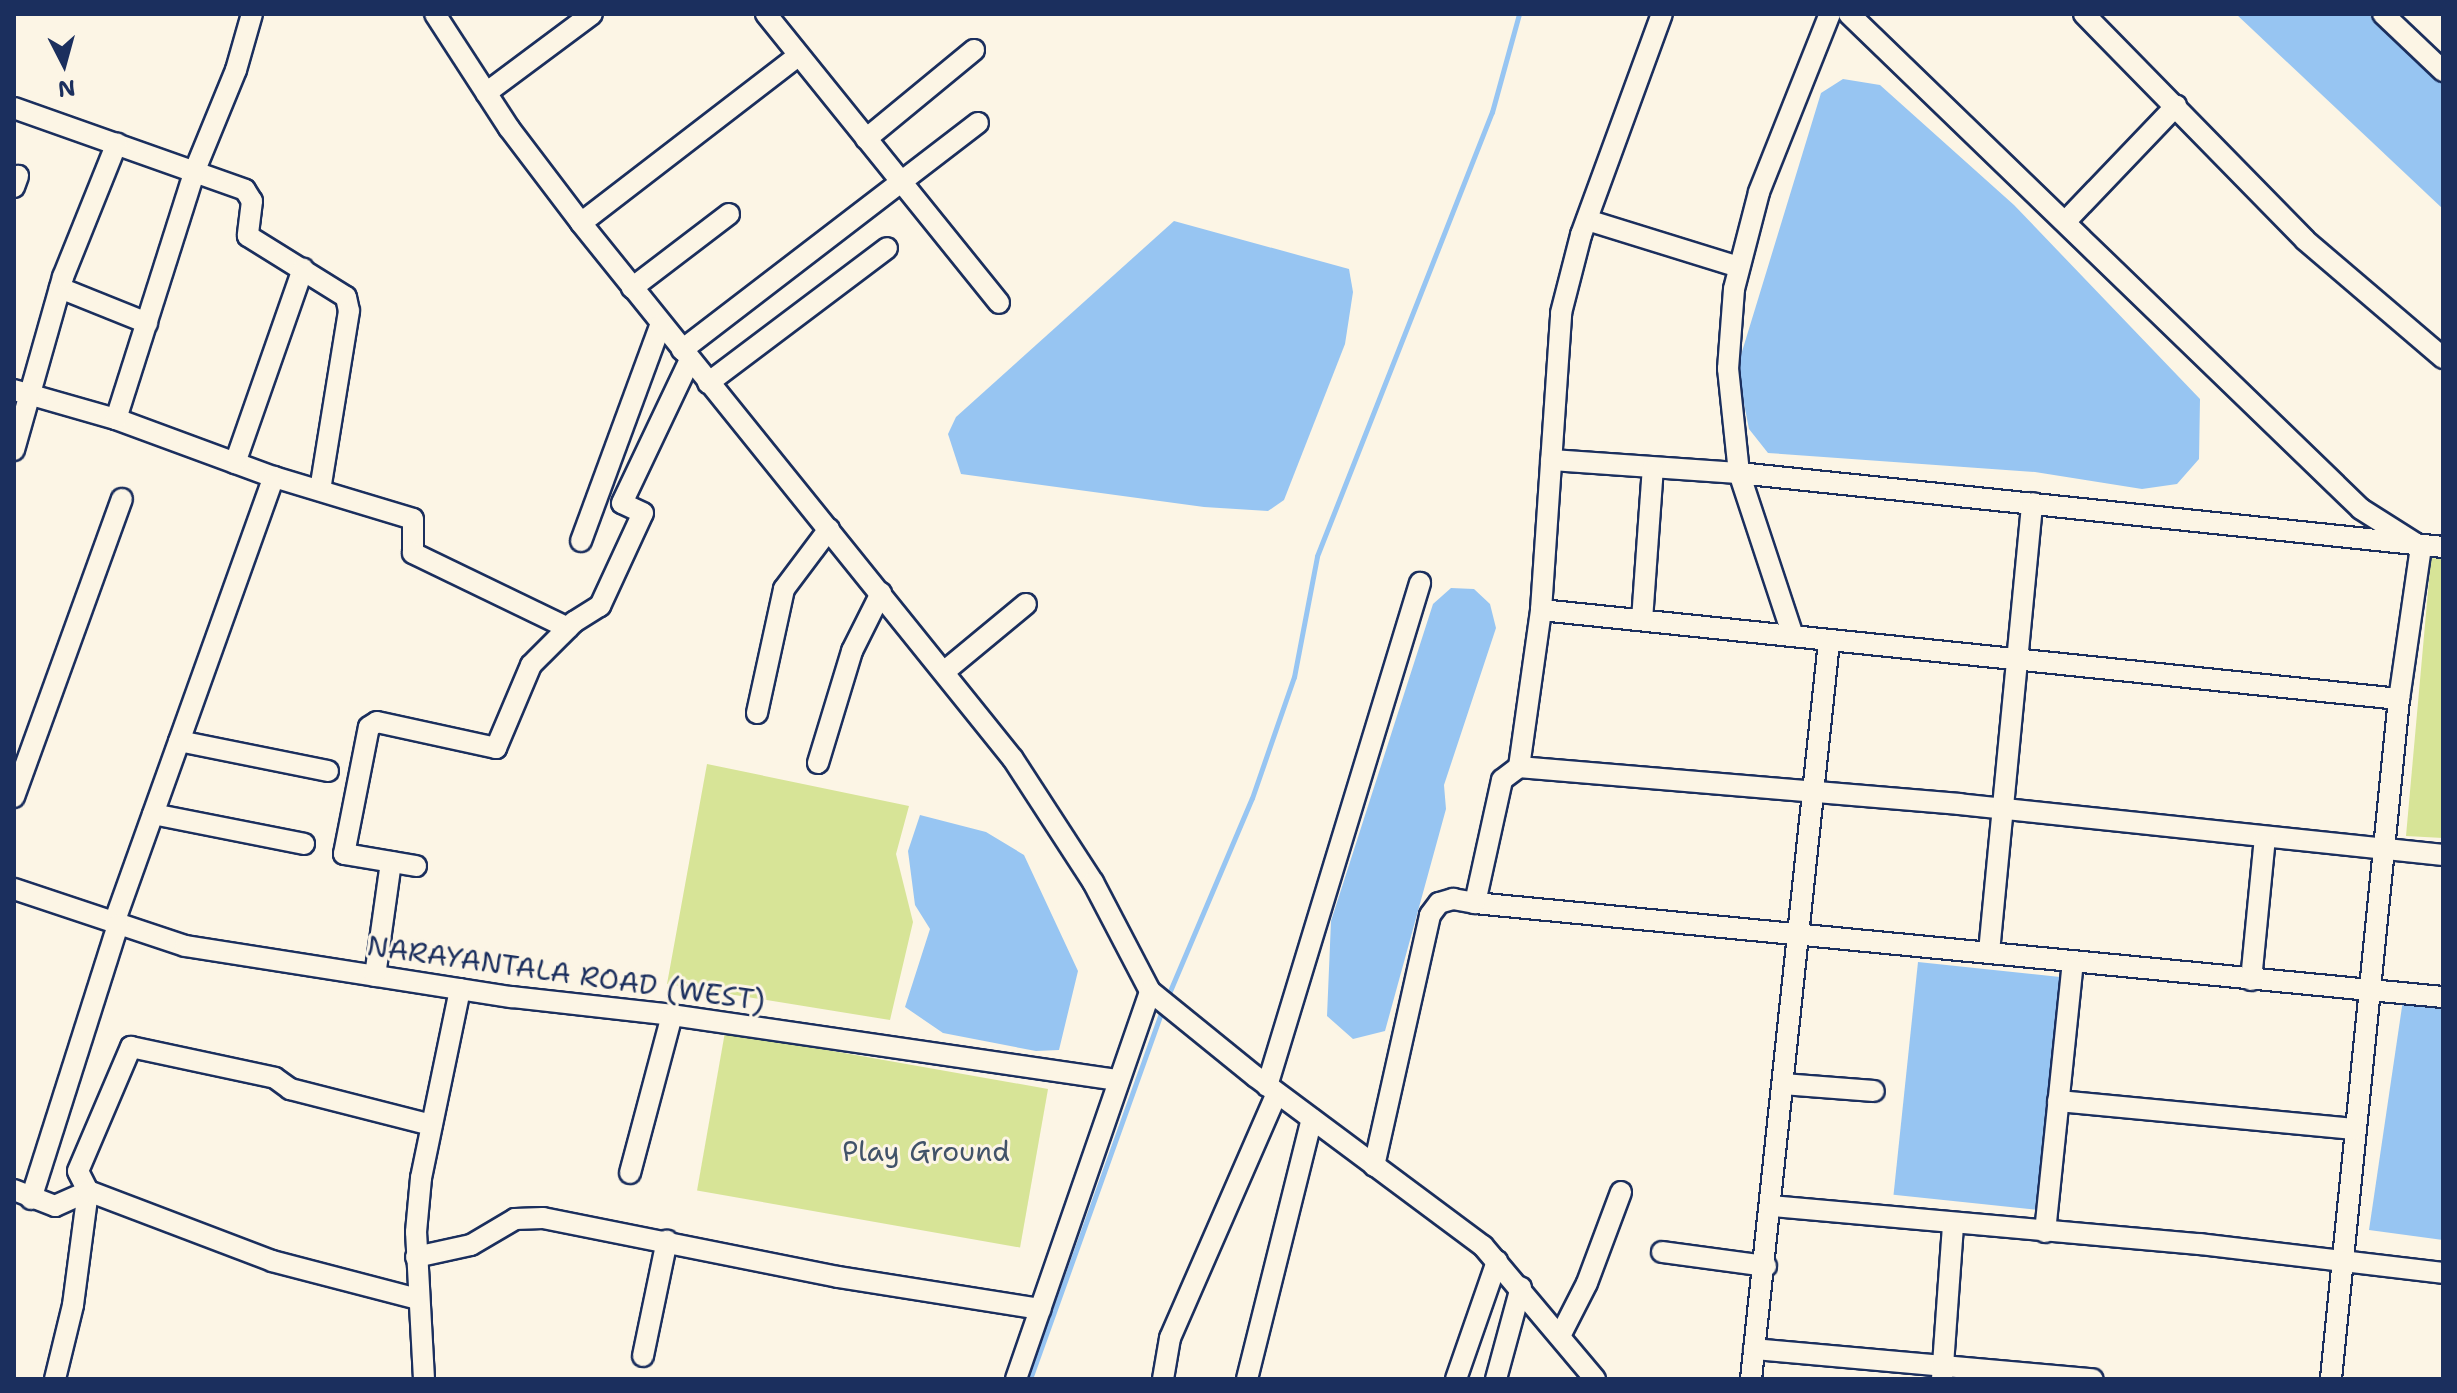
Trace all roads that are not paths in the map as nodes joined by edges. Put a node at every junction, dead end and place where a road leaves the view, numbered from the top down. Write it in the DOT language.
graph roads {
  1 [pos="252,14"];
  2 [pos="435,14"];
  3 [pos="592,14"];
  4 [pos="766,14"];
  5 [pos="1662,14"];
  6 [pos="1830,14"];
  7 [pos="1849,14"];
  8 [pos="2084,14"];
  9 [pos="2383,14"];
  10 [pos="974,50"];
  11 [pos="798,56"];
  12 [pos="2443,71"];
  13 [pos="486,93"];
  14 [pos="2176,106"];
  15 [pos="14,108"];
  16 [pos="978,123"];
  17 [pos="866,139"];
  18 [pos="117,143"];
  19 [pos="195,170"];
  20 [pos="901,183"];
  21 [pos="729,214"];
  22 [pos="1587,220"];
  23 [pos="2065,222"];
  24 [pos="581,223"];
  25 [pos="887,248"];
  26 [pos="1739,267"];
  27 [pos="303,269"];
  28 [pos="60,288"];
  29 [pos="632,288"];
  30 [pos="999,303"];
  31 [pos="147,323"];
  32 [pos="661,324"];
  33 [pos="686,355"];
  34 [pos="2443,358"];
  35 [pos="708,383"];
  36 [pos="21,393"];
  37 [pos="116,419"];
  38 [pos="14,450"];
  39 [pos="1551,460"];
  40 [pos="235,463"];
  41 [pos="1653,468"];
  42 [pos="1739,473"];
  43 [pos="274,477"];
  44 [pos="320,490"];
  45 [pos="122,499"];
  46 [pos="2032,503"];
  47 [pos="829,529"];
  48 [pos="581,541"];
  49 [pos="2421,547"];
  50 [pos="2443,547"];
  51 [pos="1420,583"];
  52 [pos="881,593"];
  53 [pos="1026,604"];
  54 [pos="1541,610"];
  55 [pos="1642,620"];
  56 [pos="568,628"];
  57 [pos="1793,636"];
  58 [pos="1829,642"];
  59 [pos="2018,659"];
  60 [pos="945,671"];
  61 [pos="2399,699"];
  62 [pos="757,713"];
  63 [pos="179,741"];
  64 [pos="818,763"];
  65 [pos="1519,767"];
  66 [pos="328,771"];
  67 [pos="1815,792"];
  68 [pos="14,797"];
  69 [pos="2003,808"];
  70 [pos="153,814"];
  71 [pos="2265,838"];
  72 [pos="304,844"];
  73 [pos="2386,851"];
  74 [pos="2443,855"];
  75 [pos="391,862"];
  76 [pos="416,866"];
  77 [pos="14,889"];
  78 [pos="1475,903"];
  79 [pos="116,923"];
  80 [pos="1796,937"];
  81 [pos="1989,952"];
  82 [pos="2073,962"];
  83 [pos="375,976"];
  84 [pos="2251,980"];
  85 [pos="460,989"];
  86 [pos="1150,991"];
  87 [pos="2371,991"];
  88 [pos="2443,997"];
  89 [pos="672,1015"];
  90 [pos="1118,1080"];
  91 [pos="1783,1084"];
  92 [pos="1272,1089"];
  93 [pos="1874,1091"];
  94 [pos="2058,1101"];
  95 [pos="1312,1119"];
  96 [pos="431,1125"];
  97 [pos="2355,1129"];
  98 [pos="1374,1166"];
  99 [pos="630,1173"];
  100 [pos="88,1191"];
  101 [pos="1621,1192"];
  102 [pos="22,1194"];
  103 [pos="1772,1206"];
  104 [pos="1953,1225"];
  105 [pos="2045,1232"];
  106 [pos="667,1240"];
  107 [pos="1662,1252"];
  108 [pos="416,1257"];
  109 [pos="1497,1261"];
  110 [pos="2341,1263"];
  111 [pos="1766,1266"];
  112 [pos="2443,1273"];
  113 [pos="1521,1287"];
  114 [pos="418,1299"];
  115 [pos="1040,1309"];
  116 [pos="1560,1336"];
  117 [pos="1754,1349"];
  118 [pos="643,1356"];
  119 [pos="1943,1371"];
  120 [pos="55,1379"];
  121 [pos="424,1379"];
  122 [pos="1016,1379"];
  123 [pos="1163,1379"];
  124 [pos="1247,1379"];
  125 [pos="1456,1379"];
  126 [pos="1496,1379"];
  127 [pos="1595,1379"];
  128 [pos="1751,1379"];
  129 [pos="2093,1379"];
  130 [pos="2331,1379"];
  1 -- 19 [label="street"];
  2 -- 13 [label="street"];
  3 -- 13 [label="street"];
  4 -- 11 [label="street"];
  5 -- 22 [label="street"];
  6 -- 26 [label="street"];
  7 -- 23 [label="street"];
  8 -- 14 [label="street"];
  9 -- 12 [label="street"];
  10 -- 17 [label="street"];
  11 -- 17 [label="street"];
  11 -- 24 [label="street"];
  13 -- 24 [label="street"];
  14 -- 23 [label="street"];
  14 -- 34 [label="street"];
  15 -- 18 [label="street"];
  16 -- 20 [label="street"];
  17 -- 20 [label="street"];
  18 -- 19 [label="street"];
  18 -- 28 [label="street"];
  19 -- 27 [label="street"];
  19 -- 31 [label="street"];
  20 -- 30 [label="street"];
  20 -- 33 [label="street"];
  21 -- 29 [label="street"];
  22 -- 26 [label="street"];
  22 -- 39 [label="street"];
  23 -- 49 [label="street"];
  24 -- 29 [label="street"];
  25 -- 35 [label="street"];
  26 -- 42 [label="street"];
  27 -- 40 [label="street"];
  27 -- 44 [label="street"];
  28 -- 31 [label="street"];
  28 -- 36 [label="street"];
  29 -- 32 [label="street"];
  31 -- 37 [label="street"];
  32 -- 33 [label="street"];
  32 -- 48 [label="street"];
  33 -- 35 [label="street"];
  33 -- 56 [label="street"];
  35 -- 47 [label="street"];
  36 -- 37 [label="street"];
  36 -- 38 [label="street"];
  37 -- 40 [label="street"];
  39 -- 41 [label="street"];
  39 -- 54 [label="street"];
  40 -- 43 [label="street"];
  41 -- 42 [label="street"];
  41 -- 55 [label="street"];
  42 -- 46 [label="street"];
  42 -- 57 [label="street"];
  43 -- 44 [label="street"];
  43 -- 63 [label="street"];
  44 -- 56 [label="street"];
  45 -- 68 [label="street"];
  46 -- 49 [label="street"];
  46 -- 59 [label="street"];
  47 -- 52 [label="street"];
  47 -- 62 [label="street"];
  49 -- 50 [label="street"];
  49 -- 61 [label="street"];
  51 -- 92 [label="street"];
  52 -- 60 [label="street"];
  52 -- 64 [label="street"];
  53 -- 60 [label="street"];
  54 -- 55 [label="street"];
  54 -- 65 [label="street"];
  55 -- 57 [label="street"];
  56 -- 75 [label="street"];
  57 -- 58 [label="street"];
  58 -- 59 [label="street"];
  58 -- 67 [label="street"];
  59 -- 61 [label="street"];
  59 -- 69 [label="street"];
  60 -- 86 [label="street"];
  61 -- 73 [label="street"];
  63 -- 66 [label="street"];
  63 -- 70 [label="street"];
  65 -- 67 [label="street"];
  65 -- 78 [label="street"];
  67 -- 69 [label="street"];
  67 -- 80 [label="street"];
  69 -- 71 [label="street"];
  69 -- 81 [label="street"];
  70 -- 72 [label="street"];
  70 -- 79 [label="street"];
  71 -- 73 [label="street"];
  71 -- 84 [label="street"];
  73 -- 74 [label="street"];
  73 -- 87 [label="street"];
  75 -- 76 [label="street"];
  75 -- 83 [label="street"];
  77 -- 79 [label="street, NARAYANTALA ROAD (WEST)"];
  78 -- 80 [label="street"];
  78 -- 98 [label="street"];
  79 -- 83 [label="street, NARAYANTALA ROAD (WEST)"];
  79 -- 102 [label="street"];
  80 -- 81 [label="street"];
  80 -- 91 [label="street"];
  81 -- 82 [label="street"];
  82 -- 84 [label="street"];
  82 -- 94 [label="street"];
  83 -- 85 [label="street, NARAYANTALA ROAD (WEST)"];
  84 -- 87 [label="street"];
  85 -- 89 [label="street, NARAYANTALA ROAD (WEST)"];
  85 -- 96 [label="street"];
  86 -- 90 [label="street"];
  86 -- 92 [label="street"];
  87 -- 88 [label="street"];
  87 -- 97 [label="street"];
  89 -- 90 [label="street, NARAYANTALA ROAD (WEST)"];
  89 -- 99 [label="street"];
  90 -- 115 [label="street"];
  91 -- 93 [label="street"];
  91 -- 103 [label="street"];
  92 -- 95 [label="street"];
  92 -- 123 [label="street"];
  94 -- 97 [label="street"];
  94 -- 105 [label="street"];
  95 -- 98 [label="street"];
  95 -- 124 [label="street"];
  96 -- 100 [label="street"];
  96 -- 108 [label="street"];
  97 -- 110 [label="street"];
  98 -- 109 [label="street"];
  100 -- 102 [label="street"];
  100 -- 114 [label="street"];
  100 -- 120 [label="street"];
  101 -- 116 [label="street"];
  103 -- 104 [label="street"];
  103 -- 111 [label="street"];
  104 -- 105 [label="street"];
  104 -- 119 [label="street"];
  105 -- 110 [label="street"];
  106 -- 108 [label="street"];
  106 -- 115 [label="street"];
  106 -- 118 [label="street"];
  107 -- 111 [label="street"];
  108 -- 114 [label="street"];
  109 -- 113 [label="street"];
  109 -- 125 [label="street"];
  110 -- 112 [label="street"];
  110 -- 130 [label="street"];
  111 -- 117 [label="street"];
  113 -- 116 [label="street"];
  113 -- 126 [label="street"];
  114 -- 121 [label="street"];
  115 -- 122 [label="street"];
  116 -- 127 [label="street"];
  117 -- 119 [label="street"];
  117 -- 128 [label="street"];
  119 -- 129 [label="street"];
}
